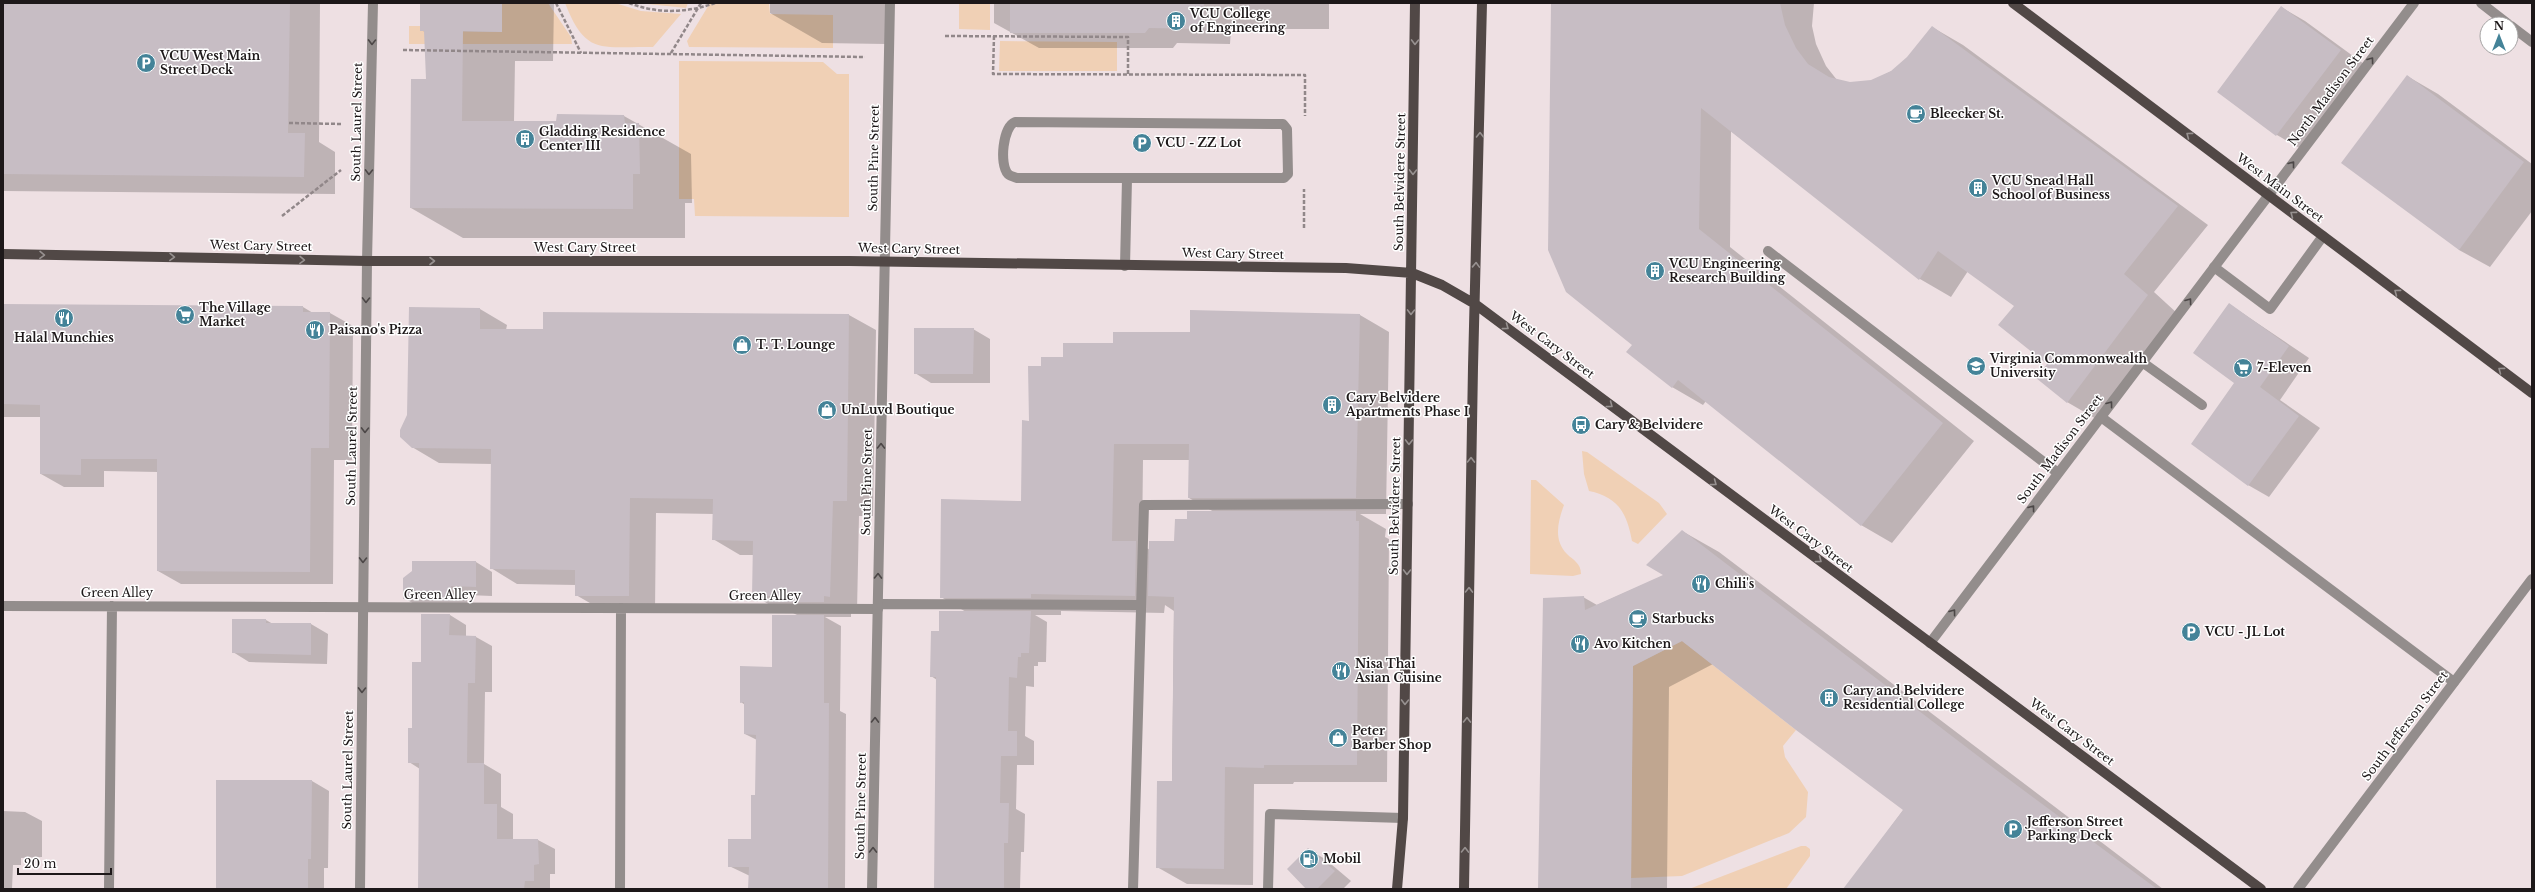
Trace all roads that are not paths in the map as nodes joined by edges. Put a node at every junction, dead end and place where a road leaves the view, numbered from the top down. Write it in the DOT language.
graph roads {
  1 [pos="373,3"];
  2 [pos="890,3"];
  3 [pos="1415,3"];
  4 [pos="1482,3"];
  5 [pos="2013,3"];
  6 [pos="2414,3"];
  7 [pos="2481,3"];
  8 [pos="2498,16"];
  9 [pos="2519,32"];
  10 [pos="2532,42"];
  11 [pos="1127,179"];
  12 [pos="2268,195"];
  13 [pos="2323,236"];
  14 [pos="1768,251"];
  15 [pos="3,254"];
  16 [pos="367,261"];
  17 [pos="885,262"];
  18 [pos="1126,266"];
  19 [pos="2214,267"];
  20 [pos="1412,273"];
  21 [pos="1475,304"];
  22 [pos="2142,362"];
  23 [pos="2532,393"];
  24 [pos="2202,405"];
  25 [pos="2101,417"];
  26 [pos="2058,473"];
  27 [pos="1408,504"];
  28 [pos="2532,579"];
  29 [pos="1140,605"];
  30 [pos="3,606"];
  31 [pos="112,606"];
  32 [pos="878,607"];
  33 [pos="363,608"];
  34 [pos="621,608"];
  35 [pos="1930,643"];
  36 [pos="2454,682"];
  37 [pos="1403,818"];
  38 [pos="109,889"];
  39 [pos="360,889"];
  40 [pos="620,889"];
  41 [pos="872,889"];
  42 [pos="1133,889"];
  43 [pos="1268,889"];
  44 [pos="1397,889"];
  45 [pos="1464,889"];
  46 [pos="2261,889"];
  47 [pos="2298,889"];
  1 -- 16 [label="street, South Laurel Street, one-way"];
  2 -- 17 [label="street, South Pine Street"];
  3 -- 20 [label="main road, South Belvidere Street, one-way"];
  21 -- 4 [label="main road, one-way"];
  12 -- 5 [label="main road, West Main Street, one-way"];
  12 -- 6 [label="street, North Madison Street, one-way"];
  7 -- 8 [label="street"];
  9 -- 10 [label="street"];
  11 -- 11 [label="street"];
  11 -- 18 [label="street"];
  13 -- 12 [label="main road, West Main Street, one-way"];
  12 -- 19 [label="street, South Madison Street"];
  13 -- 19 [label="street"];
  23 -- 13 [label="main road, West Main Street, one-way"];
  14 -- 26 [label="street"];
  15 -- 16 [label="main road, West Cary Street, one-way"];
  16 -- 17 [label="main road, West Cary Street, one-way"];
  16 -- 33 [label="street, South Laurel Street, one-way"];
  17 -- 18 [label="main road, West Cary Street"];
  32 -- 17 [label="street, South Pine Street, one-way"];
  18 -- 20 [label="main road, West Cary Street"];
  22 -- 19 [label="street, South Madison Street, one-way"];
  20 -- 21 [label="main road, West Cary Street"];
  20 -- 27 [label="main road, South Belvidere Street, one-way"];
  21 -- 35 [label="main road, West Cary Street, one-way"];
  45 -- 21 [label="main road, one-way"];
  22 -- 24 [label="street"];
  25 -- 22 [label="street, South Madison Street, one-way"];
  25 -- 26 [label="street, South Madison Street"];
  25 -- 36 [label="street"];
  35 -- 26 [label="street, South Madison Street, one-way"];
  27 -- 29 [label="street"];
  27 -- 37 [label="main road, South Belvidere Street, one-way"];
  28 -- 36 [label="street, South Jefferson Street"];
  29 -- 32 [label="street, Green Alley"];
  29 -- 42 [label="street"];
  30 -- 31 [label="street, Green Alley"];
  31 -- 33 [label="street, Green Alley"];
  31 -- 38 [label="street"];
  32 -- 34 [label="street, Green Alley"];
  41 -- 32 [label="street, South Pine Street, one-way"];
  33 -- 34 [label="street, Green Alley"];
  33 -- 39 [label="street, South Laurel Street, one-way"];
  34 -- 40 [label="street"];
  35 -- 46 [label="main road, West Cary Street"];
  36 -- 47 [label="street, South Jefferson Street"];
  37 -- 43 [label="street"];
  37 -- 44 [label="main road, South Belvidere Street"];
}
